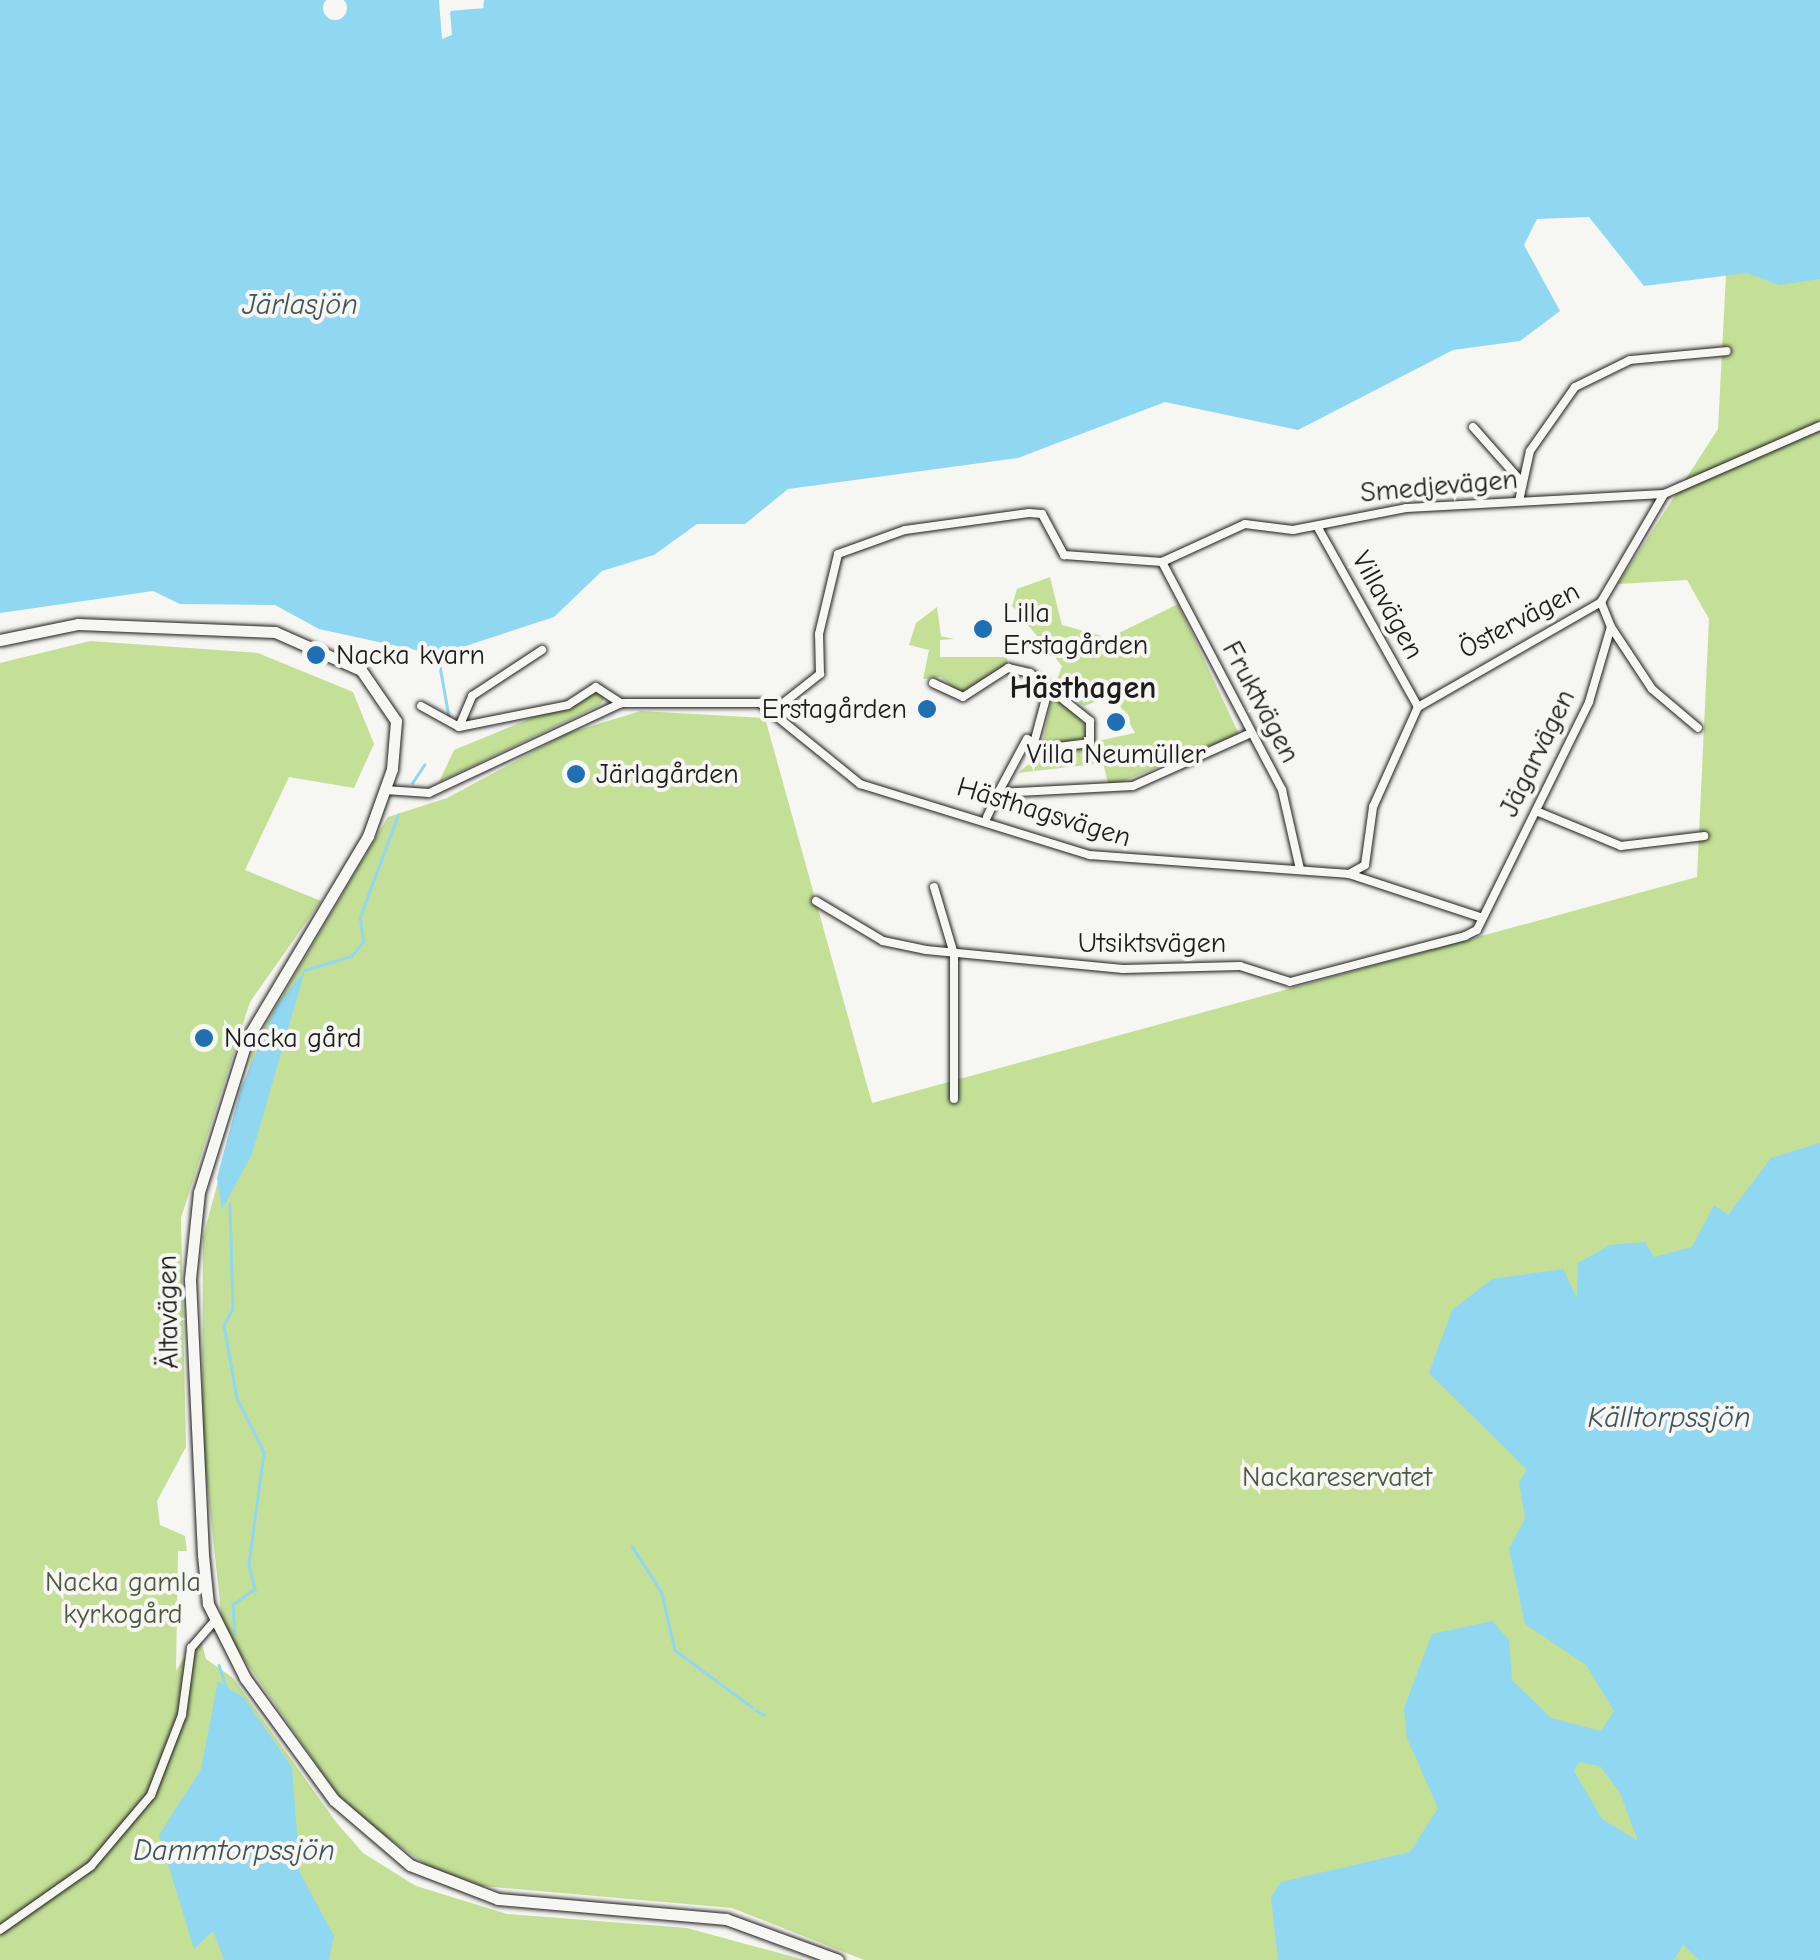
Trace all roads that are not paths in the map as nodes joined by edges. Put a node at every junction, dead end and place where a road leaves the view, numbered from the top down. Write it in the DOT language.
graph roads {
  1 [pos="1727,350"];
  2 [pos="1820,426"];
  3 [pos="1473,427"];
  4 [pos="1519,479"];
  5 [pos="1664,494"];
  6 [pos="1519,501"];
  7 [pos="1318,526"];
  8 [pos="1162,562"];
  9 [pos="1601,602"];
  10 [pos="1611,628"];
  11 [pos="0,640"];
  12 [pos="542,650"];
  13 [pos="933,683"];
  14 [pos="1049,687"];
  15 [pos="621,703"];
  16 [pos="421,706"];
  17 [pos="1418,707"];
  18 [pos="777,708"];
  19 [pos="459,727"];
  20 [pos="1698,728"];
  21 [pos="1250,734"];
  22 [pos="1030,741"];
  23 [pos="385,790"];
  24 [pos="998,794"];
  25 [pos="1536,811"];
  26 [pos="987,817"];
  27 [pos="1704,836"];
  28 [pos="1300,869"];
  29 [pos="1349,874"];
  30 [pos="934,887"];
  31 [pos="816,901"];
  32 [pos="1480,918"];
  33 [pos="954,954"];
  34 [pos="954,1099"];
  35 [pos="214,1622"];
  36 [pos="0,1930"];
  37 [pos="838,1960"];
  1 -- 4 [label="street"];
  2 -- 5 [label="street"];
  3 -- 4 [label="street"];
  4 -- 6 [label="street"];
  5 -- 6 [label="street, Smedjevägen"];
  5 -- 9 [label="street, Östervägen"];
  6 -- 7 [label="street, Smedjevägen"];
  7 -- 8 [label="street, Smedjevägen"];
  7 -- 17 [label="street, Villavägen"];
  8 -- 18 [label="street, Smedjevägen"];
  8 -- 21 [label="street, Fruktvägen"];
  9 -- 10 [label="street"];
  9 -- 17 [label="street, Östervägen"];
  10 -- 20 [label="street"];
  10 -- 25 [label="street, Jägarvägen"];
  11 -- 23 [label="main road, Ältavägen"];
  12 -- 19 [label="street"];
  13 -- 14 [label="street"];
  14 -- 22 [label="street"];
  14 -- 22 [label="street"];
  15 -- 18 [label="street"];
  15 -- 19 [label="street"];
  15 -- 23 [label="street"];
  16 -- 19 [label="street"];
  17 -- 29 [label="street"];
  18 -- 26 [label="street, Hästhagsvägen"];
  21 -- 24 [label="street"];
  21 -- 28 [label="street, Fruktvägen"];
  22 -- 24 [label="street"];
  23 -- 35 [label="main road, Ältavägen"];
  24 -- 26 [label="street"];
  25 -- 27 [label="street"];
  25 -- 32 [label="street, Jägarvägen"];
  26 -- 28 [label="street, Hästhagsvägen"];
  28 -- 29 [label="street, Hästhagsvägen"];
  29 -- 32 [label="street, Hästhagsvägen"];
  30 -- 33 [label="street"];
  31 -- 33 [label="street, Utsiktsvägen"];
  32 -- 33 [label="street, Utsiktsvägen"];
  33 -- 34 [label="street"];
  35 -- 36 [label="street"];
  35 -- 37 [label="main road, Ältavägen"];
}
